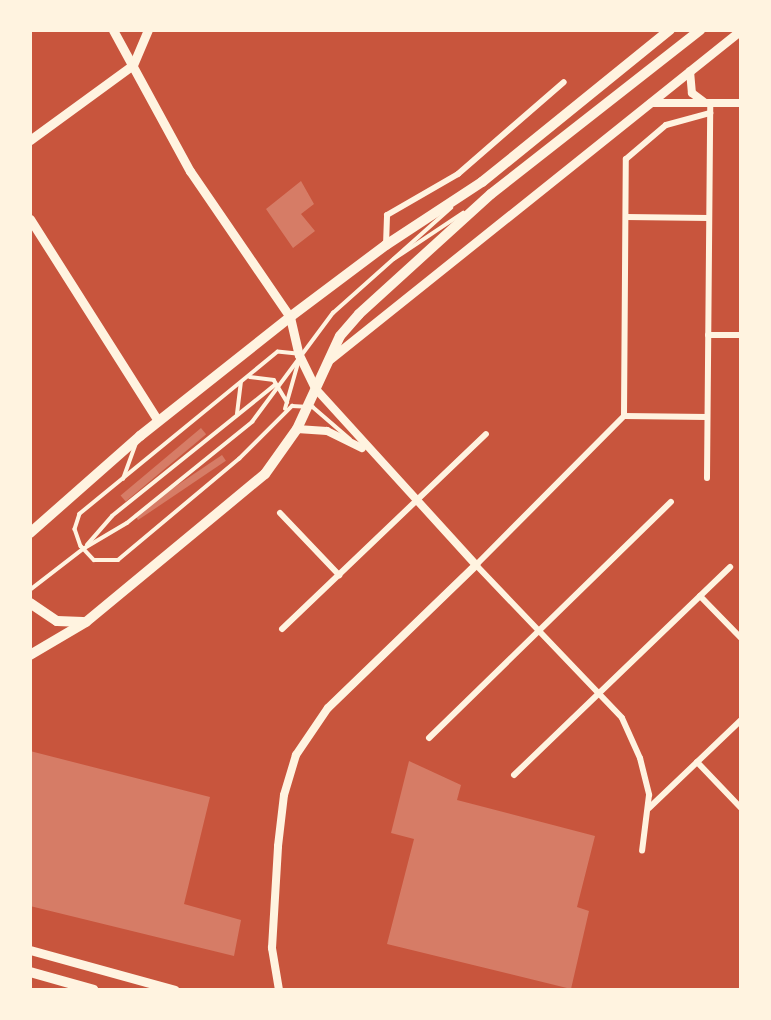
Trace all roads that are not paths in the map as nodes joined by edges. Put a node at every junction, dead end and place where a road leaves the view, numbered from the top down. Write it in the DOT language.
graph roads {
  1 [pos="113,30"];
  2 [pos="148,30"];
  3 [pos="670,30"];
  4 [pos="700,30"];
  5 [pos="741,30"];
  6 [pos="134,65"];
  7 [pos="690,71"];
  8 [pos="564,82"];
  9 [pos="651,103"];
  10 [pos="710,103"];
  11 [pos="741,103"];
  12 [pos="710,113"];
  13 [pos="30,140"];
  14 [pos="482,182"];
  15 [pos="492,194"];
  16 [pos="626,217"];
  17 [pos="709,218"];
  18 [pos="30,219"];
  19 [pos="386,245"];
  20 [pos="378,270"];
  21 [pos="290,317"];
  22 [pos="708,335"];
  23 [pos="741,335"];
  24 [pos="299,355"];
  25 [pos="326,363"];
  26 [pos="242,381"];
  27 [pos="278,383"];
  28 [pos="315,388"];
  29 [pos="287,405"];
  30 [pos="308,405"];
  31 [pos="237,416"];
  32 [pos="624,416"];
  33 [pos="707,417"];
  34 [pos="279,418"];
  35 [pos="158,421"];
  36 [pos="297,429"];
  37 [pos="486,434"];
  38 [pos="140,436"];
  39 [pos="355,443"];
  40 [pos="370,454"];
  41 [pos="707,478"];
  42 [pos="122,481"];
  43 [pos="415,502"];
  44 [pos="671,502"];
  45 [pos="280,513"];
  46 [pos="30,533"];
  47 [pos="83,549"];
  48 [pos="475,565"];
  49 [pos="730,567"];
  50 [pos="339,575"];
  51 [pos="30,590"];
  52 [pos="700,596"];
  53 [pos="30,603"];
  54 [pos="86,622"];
  55 [pos="282,629"];
  56 [pos="540,630"];
  57 [pos="741,638"];
  58 [pos="30,655"];
  59 [pos="601,692"];
  60 [pos="741,720"];
  61 [pos="429,738"];
  62 [pos="697,762"];
  63 [pos="514,775"];
  64 [pos="649,808"];
  65 [pos="741,808"];
  66 [pos="642,851"];
  67 [pos="30,950"];
  68 [pos="30,972"];
  69 [pos="276,989"];
  70 [pos="94,990"];
  71 [pos="175,990"];
  1 -- 6 [label="main road"];
  2 -- 6 [label="main road"];
  3 -- 14 [label="main road"];
  4 -- 15 [label="main road"];
  5 -- 7 [label="main road"];
  6 -- 13 [label="main road"];
  6 -- 21 [label="main road"];
  7 -- 9 [label="main road"];
  7 -- 10 [label="street"];
  8 -- 19 [label="street"];
  9 -- 10 [label="street"];
  9 -- 25 [label="main road"];
  10 -- 11 [label="street"];
  10 -- 12 [label="street"];
  12 -- 16 [label="street"];
  12 -- 17 [label="street"];
  14 -- 19 [label="main road"];
  14 -- 20 [label="lane"];
  15 -- 20 [label="lane"];
  15 -- 25 [label="main road"];
  16 -- 17 [label="street"];
  16 -- 32 [label="street"];
  17 -- 22 [label="street"];
  18 -- 35 [label="main road"];
  19 -- 21 [label="main road"];
  20 -- 24 [label="lane"];
  21 -- 24 [label="main road"];
  21 -- 35 [label="main road"];
  22 -- 23 [label="street"];
  22 -- 33 [label="street"];
  24 -- 26 [label="lane"];
  24 -- 27 [label="lane"];
  24 -- 28 [label="main road"];
  24 -- 29 [label="lane"];
  25 -- 28 [label="main road"];
  26 -- 27 [label="lane"];
  26 -- 31 [label="lane"];
  26 -- 42 [label="lane"];
  27 -- 29 [label="lane"];
  27 -- 31 [label="lane"];
  27 -- 47 [label="lane"];
  28 -- 30 [label="main road"];
  28 -- 40 [label="street"];
  29 -- 34 [label="lane"];
  30 -- 34 [label="lane"];
  30 -- 36 [label="main road"];
  30 -- 39 [label="lane"];
  31 -- 47 [label="lane"];
  32 -- 33 [label="street"];
  32 -- 48 [label="street"];
  33 -- 41 [label="street"];
  34 -- 47 [label="lane"];
  35 -- 38 [label="main road"];
  36 -- 39 [label="street"];
  36 -- 54 [label="main road"];
  37 -- 43 [label="street"];
  38 -- 42 [label="lane"];
  38 -- 46 [label="main road"];
  39 -- 40 [label="street"];
  40 -- 43 [label="street"];
  42 -- 47 [label="lane"];
  43 -- 48 [label="street"];
  43 -- 50 [label="street"];
  44 -- 56 [label="street"];
  45 -- 50 [label="street"];
  47 -- 51 [label="lane"];
  48 -- 56 [label="street"];
  48 -- 69 [label="street"];
  49 -- 52 [label="street"];
  50 -- 55 [label="street"];
  52 -- 57 [label="street"];
  52 -- 59 [label="street"];
  53 -- 54 [label="main road"];
  54 -- 58 [label="main road"];
  56 -- 59 [label="street"];
  56 -- 61 [label="street"];
  59 -- 63 [label="street"];
  59 -- 64 [label="street"];
  60 -- 62 [label="street"];
  62 -- 64 [label="street"];
  62 -- 65 [label="street"];
  64 -- 66 [label="street"];
  67 -- 71 [label="main road"];
  68 -- 70 [label="main road"];
}
